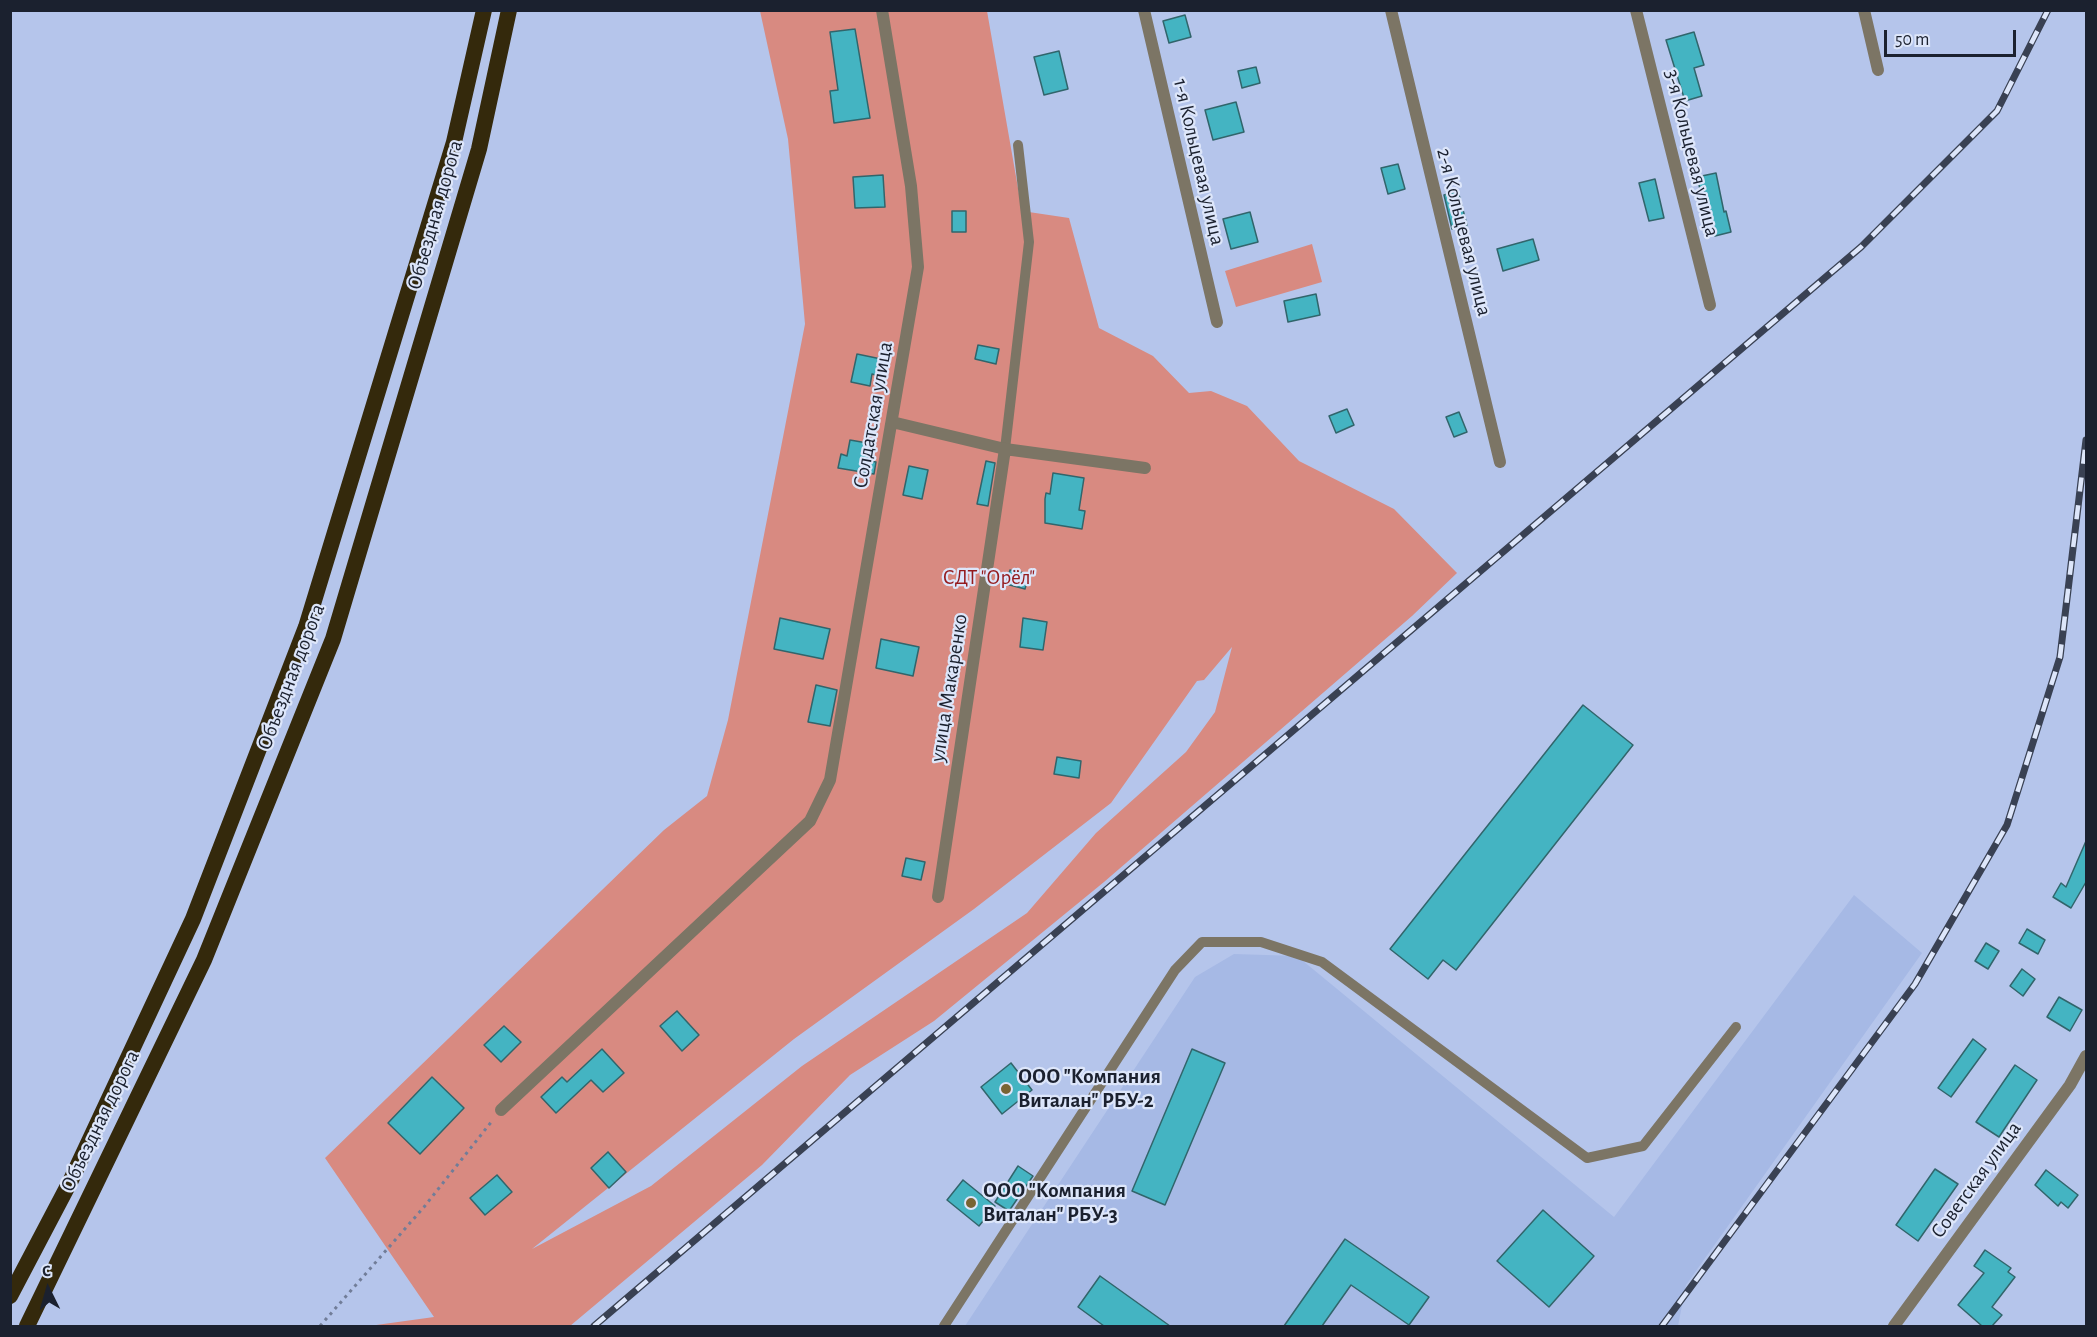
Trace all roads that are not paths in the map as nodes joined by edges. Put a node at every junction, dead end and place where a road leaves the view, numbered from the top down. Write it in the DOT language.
graph roads {
  1 [pos="484,10"];
  2 [pos="509,10"];
  3 [pos="882,10"];
  4 [pos="1144,10"];
  5 [pos="1391,10"];
  6 [pos="1636,10"];
  7 [pos="1864,10"];
  8 [pos="1878,70"];
  9 [pos="1018,145"];
  10 [pos="1710,305"];
  11 [pos="1217,322"];
  12 [pos="892,422"];
  13 [pos="1005,449"];
  14 [pos="1500,462"];
  15 [pos="1145,468"];
  16 [pos="938,897"];
  17 [pos="1737,1027"];
  18 [pos="2086,1056"];
  19 [pos="501,1110"];
  20 [pos="10,1296"];
  21 [pos="27,1326"];
  22 [pos="944,1326"];
  23 [pos="1894,1326"];
  1 -- 20 [label="highway, Объездная дорога"];
  2 -- 21 [label="highway, Объездная дорога"];
  3 -- 12 [label="street, Солдатская улица"];
  4 -- 11 [label="street, 1-я Кольцевая улица"];
  5 -- 14 [label="street, 2-я Кольцевая улица"];
  6 -- 10 [label="street, 3-я Кольцевая улица"];
  7 -- 8 [label="street"];
  9 -- 13 [label="lane"];
  12 -- 13 [label="street"];
  12 -- 19 [label="street, Солдатская улица"];
  13 -- 15 [label="street"];
  13 -- 16 [label="street, улица Макаренко"];
  17 -- 22 [label="lane"];
  18 -- 23 [label="street, Советская улица"];
}
